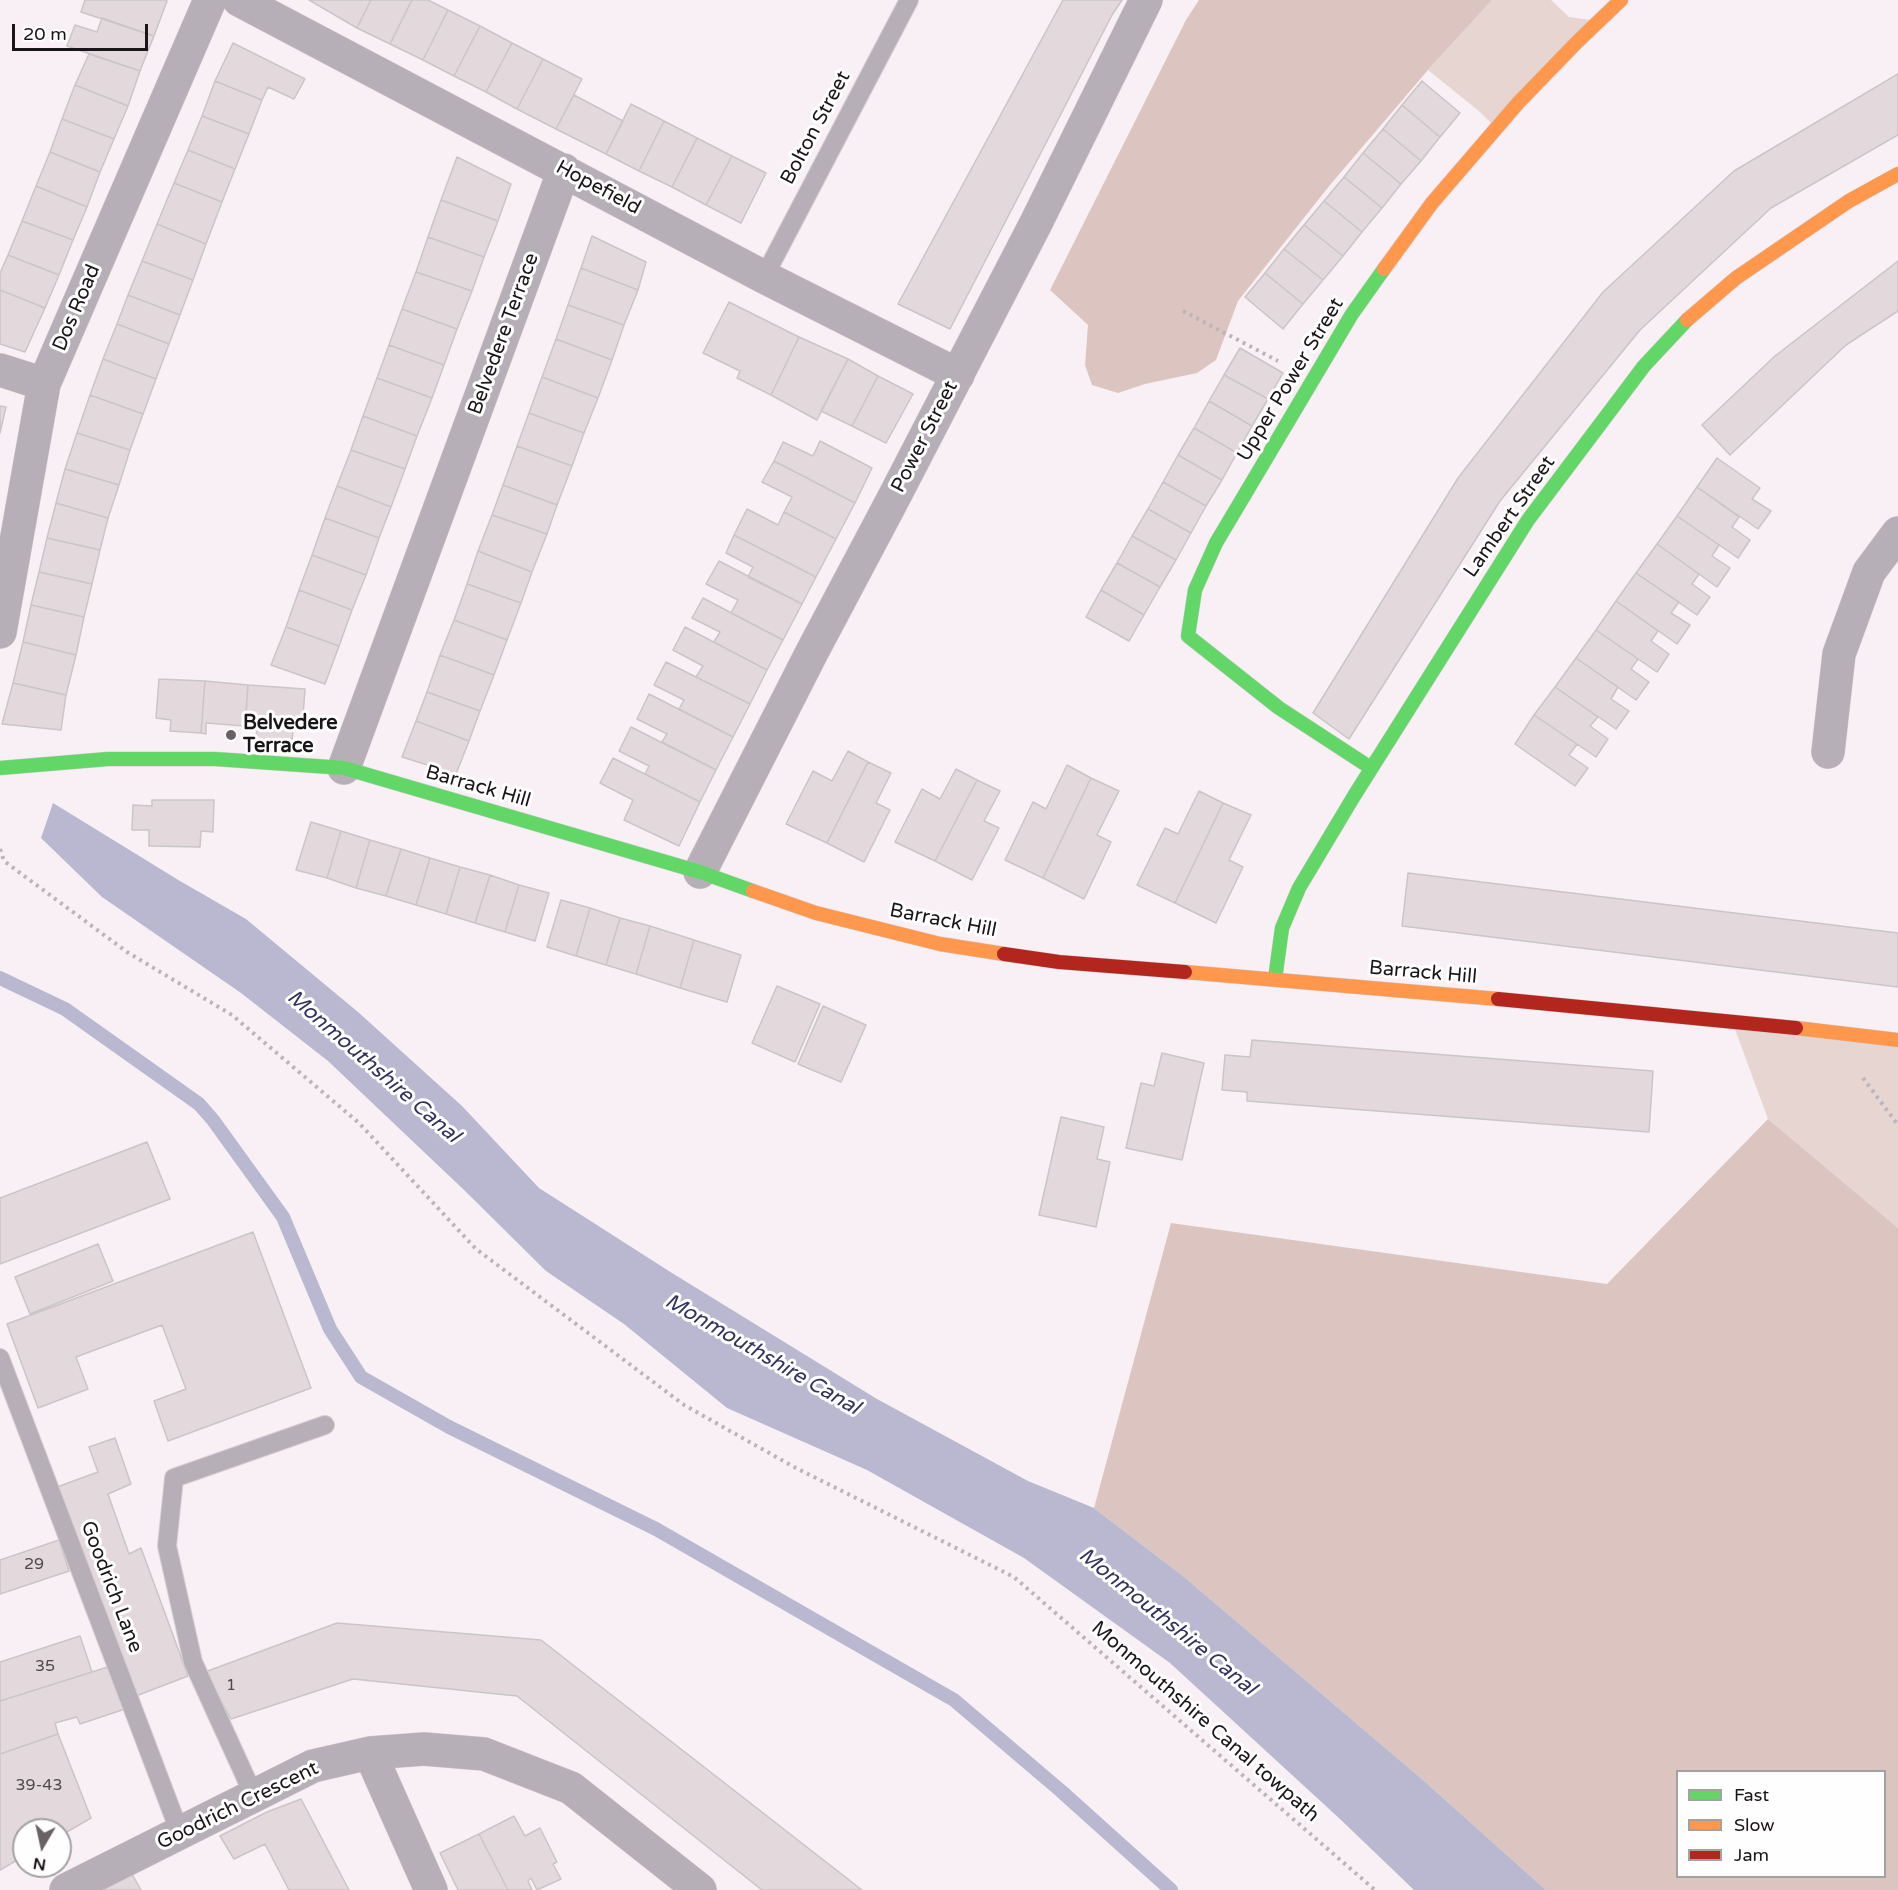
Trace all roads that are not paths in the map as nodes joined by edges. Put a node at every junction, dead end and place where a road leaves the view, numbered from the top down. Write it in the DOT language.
graph roads {
  1 [pos="210,0"];
  2 [pos="239,0"];
  3 [pos="909,0"];
  4 [pos="1146,0"];
  5 [pos="1621,0"];
  6 [pos="564,170"];
  7 [pos="1898,174"];
  8 [pos="764,276"];
  9 [pos="0,370"];
  10 [pos="958,375"];
  11 [pos="44,384"];
  12 [pos="1898,533"];
  13 [pos="0,632"];
  14 [pos="1828,752"];
  15 [pos="0,768"];
  16 [pos="344,768"];
  17 [pos="1371,768"];
  18 [pos="700,872"];
  19 [pos="1275,979"];
  20 [pos="1898,1040"];
  21 [pos="0,1358"];
  22 [pos="325,1425"];
  23 [pos="370,1753"];
  24 [pos="254,1796"];
  25 [pos="180,1833"];
  26 [pos="66,1890"];
  27 [pos="431,1890"];
  28 [pos="700,1890"];
  1 -- 11 [label="street, Dos Road"];
  2 -- 6 [label="street, Hopefield"];
  3 -- 8 [label="lane, Bolton Street"];
  4 -- 10 [label="street, Power Street"];
  5 -- 17 [label="street, Upper Power Street"];
  6 -- 8 [label="street, Hopefield"];
  6 -- 16 [label="street, Belvedere Terrace"];
  7 -- 17 [label="street, Lambert Street"];
  8 -- 10 [label="street, Hopefield"];
  9 -- 11 [label="street"];
  10 -- 18 [label="street, Power Street"];
  11 -- 13 [label="street, Dos Road"];
  12 -- 14 [label="street"];
  15 -- 16 [label="street, Barrack Hill"];
  16 -- 18 [label="street, Barrack Hill"];
  17 -- 19 [label="street, Lambert Street"];
  18 -- 19 [label="street, Barrack Hill"];
  19 -- 20 [label="street, Barrack Hill"];
  21 -- 25 [label="lane, Goodrich Lane"];
  22 -- 24 [label="lane"];
  23 -- 24 [label="street, Goodrich Crescent"];
  23 -- 27 [label="street"];
  23 -- 28 [label="street, Goodrich Crescent"];
  24 -- 25 [label="street, Goodrich Crescent"];
  25 -- 26 [label="street, Goodrich Crescent"];
}
